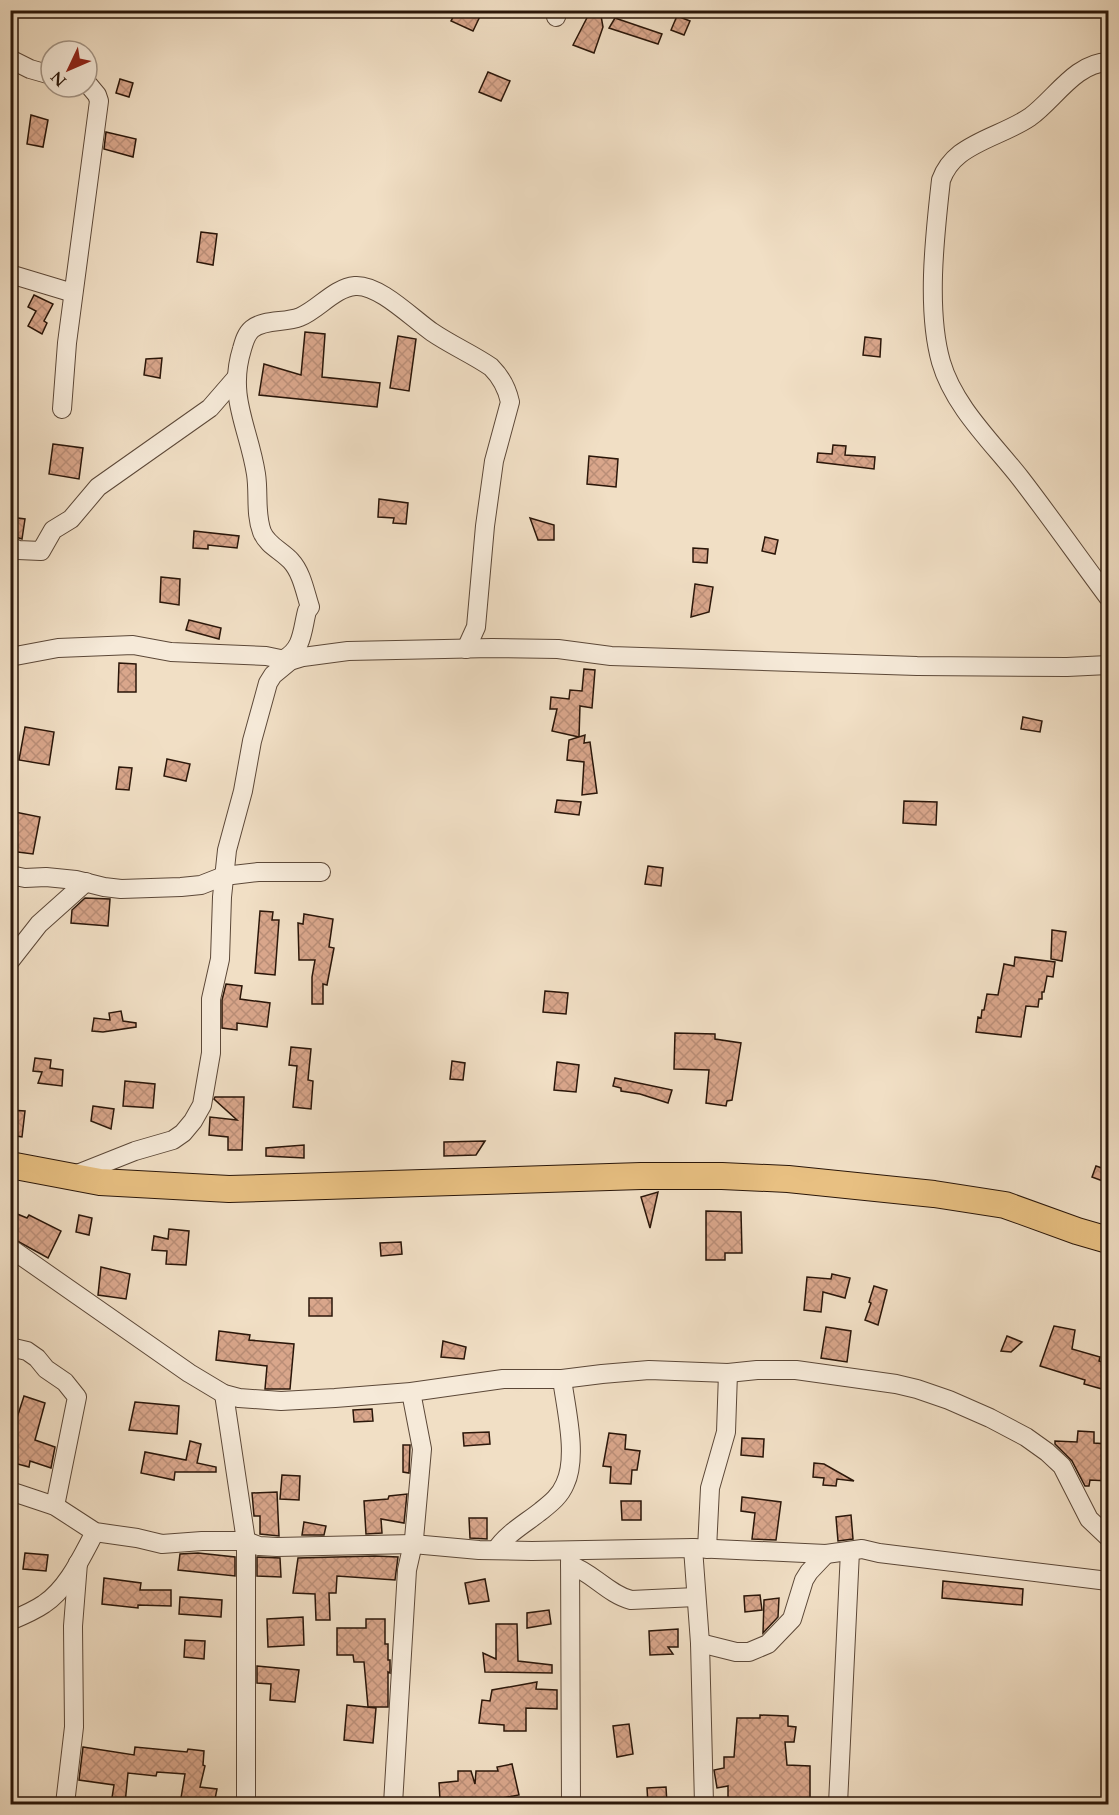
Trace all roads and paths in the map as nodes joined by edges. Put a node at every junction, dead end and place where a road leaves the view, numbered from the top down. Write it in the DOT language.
graph roads {
  1 [pos="10,59"];
  2 [pos="1108,62"];
  3 [pos="39,72"];
  4 [pos="98,99"];
  5 [pos="10,274"];
  6 [pos="73,292"];
  7 [pos="236,378"];
  8 [pos="210,408"];
  9 [pos="62,409"];
  10 [pos="242,419"];
  11 [pos="10,546"];
  12 [pos="1108,597"];
  13 [pos="466,649"];
  14 [pos="10,657"];
  15 [pos="287,660"];
  16 [pos="1108,665"];
  17 [pos="321,872"];
  18 [pos="10,874"];
  19 [pos="224,876"];
  20 [pos="86,882"];
  21 [pos="10,961"];
  22 [pos="10,1165"];
  23 [pos="70,1177"];
  24 [pos="1108,1240"];
  25 [pos="10,1248"];
  26 [pos="10,1347"];
  27 [pos="728,1373"];
  28 [pos="562,1379"];
  29 [pos="411,1392"];
  30 [pos="224,1394"];
  31 [pos="10,1491"];
  32 [pos="55,1506"];
  33 [pos="95,1532"];
  34 [pos="1108,1537"];
  35 [pos="246,1541"];
  36 [pos="413,1544"];
  37 [pos="700,1549"];
  38 [pos="496,1550"];
  39 [pos="850,1551"];
  40 [pos="826,1554"];
  41 [pos="570,1558"];
  42 [pos="78,1563"];
  43 [pos="1108,1581"];
  44 [pos="696,1597"];
  45 [pos="10,1621"];
  46 [pos="700,1642"];
  47 [pos="65,1804"];
  48 [pos="246,1804"];
  49 [pos="393,1804"];
  50 [pos="571,1804"];
  51 [pos="704,1804"];
  52 [pos="838,1804"];
  1 -- 3 [label="street"];
  2 -- 12 [label="street"];
  4 -- 6 [label="street"];
  5 -- 6 [label="street"];
  6 -- 9 [label="street"];
  7 -- 8 [label="street"];
  7 -- 10 [label="street"];
  7 -- 13 [label="street"];
  8 -- 10 [label="street"];
  8 -- 11 [label="street"];
  10 -- 15 [label="street"];
  13 -- 15 [label="street"];
  13 -- 16 [label="street"];
  14 -- 15 [label="street"];
  15 -- 19 [label="street"];
  17 -- 19 [label="street"];
  18 -- 20 [label="street"];
  19 -- 20 [label="street"];
  19 -- 23 [label="street"];
  20 -- 21 [label="street"];
  22 -- 23 [label="highway"];
  23 -- 24 [label="highway"];
  25 -- 30 [label="street"];
  26 -- 32 [label="street"];
  27 -- 28 [label="street"];
  27 -- 34 [label="street"];
  27 -- 37 [label="street"];
  28 -- 29 [label="street"];
  28 -- 38 [label="street"];
  29 -- 30 [label="street"];
  29 -- 36 [label="street"];
  30 -- 35 [label="street"];
  31 -- 32 [label="street"];
  32 -- 33 [label="street"];
  33 -- 35 [label="street"];
  33 -- 42 [label="street"];
  35 -- 36 [label="street"];
  35 -- 48 [label="street"];
  36 -- 38 [label="street"];
  36 -- 49 [label="street"];
  37 -- 40 [label="street"];
  37 -- 41 [label="street"];
  37 -- 44 [label="street"];
  38 -- 41 [label="street"];
  39 -- 40 [label="street"];
  39 -- 43 [label="street"];
  39 -- 52 [label="street"];
  40 -- 46 [label="street"];
  41 -- 44 [label="street"];
  41 -- 50 [label="street"];
  42 -- 45 [label="street"];
  42 -- 47 [label="street"];
  44 -- 46 [label="street"];
  46 -- 51 [label="street"];
}
